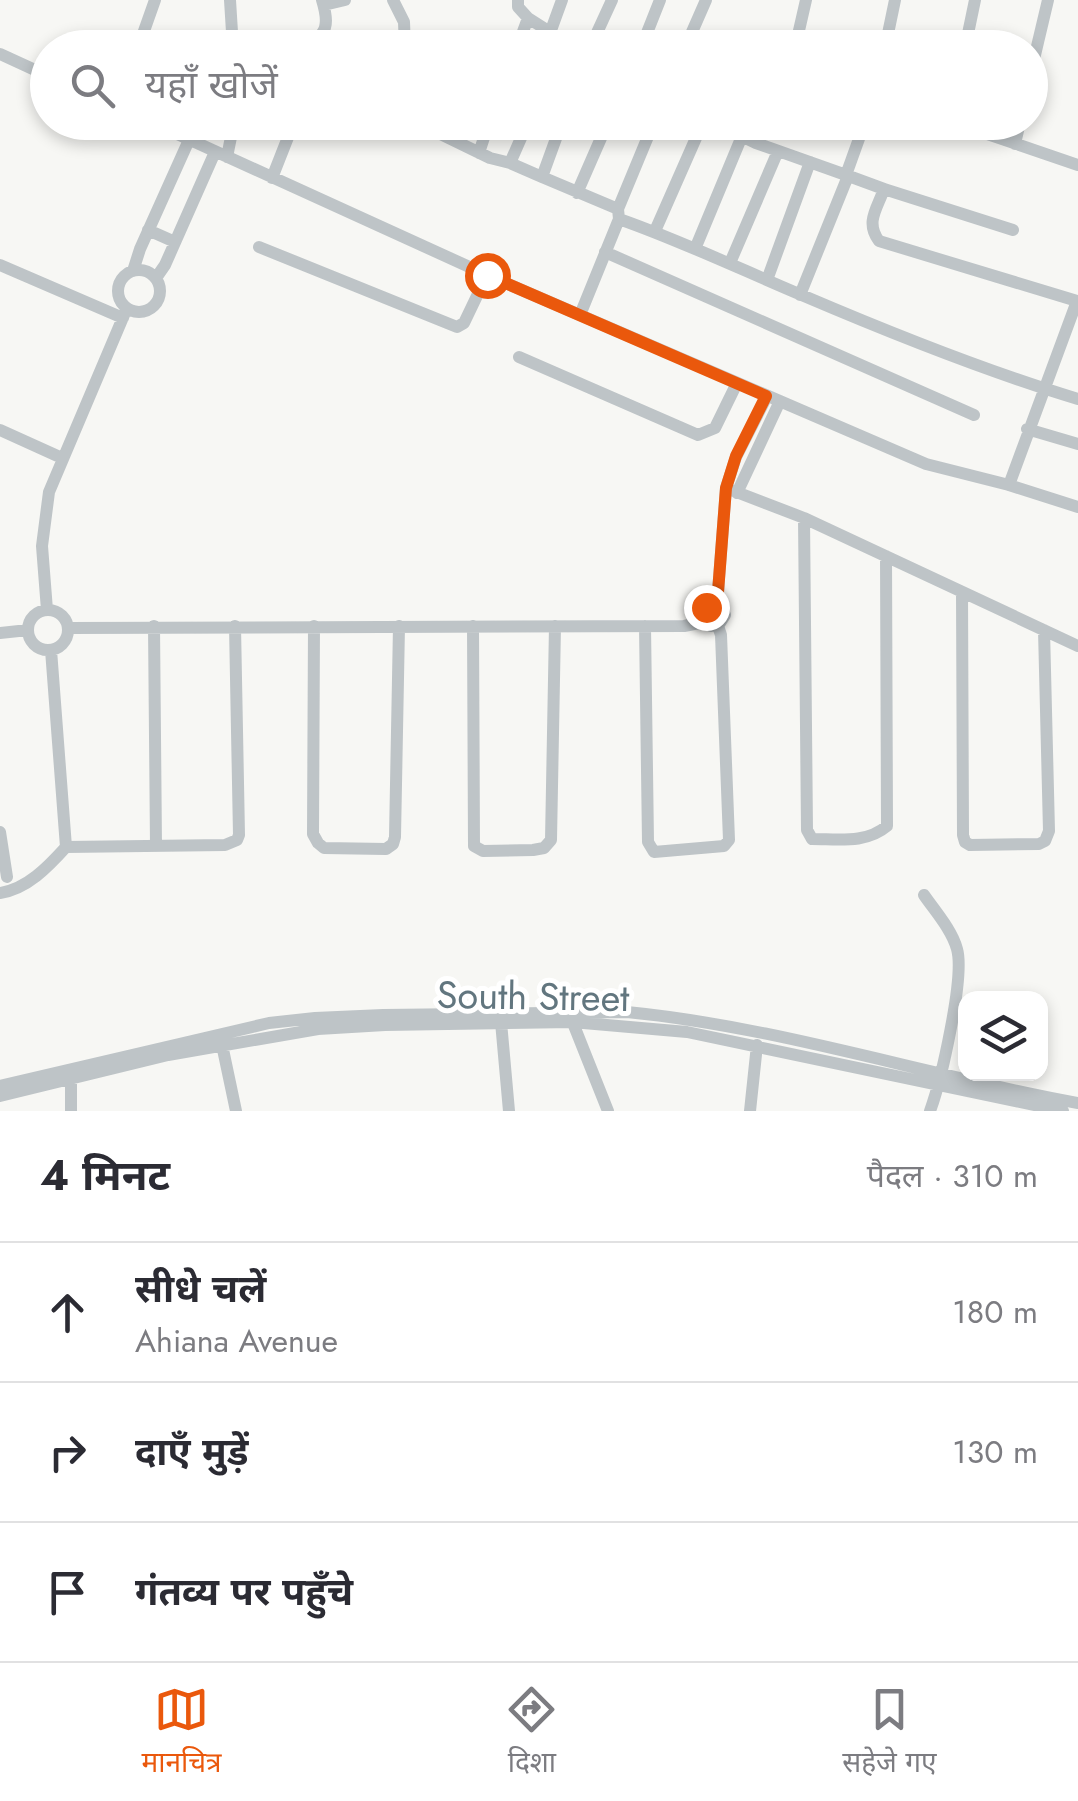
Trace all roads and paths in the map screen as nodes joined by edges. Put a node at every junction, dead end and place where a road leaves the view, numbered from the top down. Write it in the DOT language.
graph roads {
  1 [pos="230,0"];
  2 [pos="345,0"];
  3 [pos="393,0"];
  4 [pos="518,0"];
  5 [pos="562,0"];
  6 [pos="612,0"];
  7 [pos="660,0"];
  8 [pos="706,0"];
  9 [pos="806,0"];
  10 [pos="895,0"];
  11 [pos="976,0"];
  12 [pos="1048,0"];
  13 [pos="152,1"];
  14 [pos="323,2"];
  15 [pos="528,18"];
  16 [pos="143,30"];
  17 [pos="232,30"];
  18 [pos="325,30"];
  19 [pos="404,30"];
  20 [pos="523,30"];
  21 [pos="547,30"];
  22 [pos="551,30"];
  23 [pos="598,30"];
  24 [pos="648,30"];
  25 [pos="693,30"];
  26 [pos="798,30"];
  27 [pos="889,30"];
  28 [pos="968,30"];
  29 [pos="1041,30"];
  30 [pos="0,54"];
  31 [pos="30,68"];
  32 [pos="189,140"];
  33 [pos="227,140"];
  34 [pos="287,140"];
  35 [pos="451,140"];
  36 [pos="484,140"];
  37 [pos="520,140"];
  38 [pos="555,140"];
  39 [pos="600,140"];
  40 [pos="647,140"];
  41 [pos="695,140"];
  42 [pos="740,140"];
  43 [pos="750,140"];
  44 [pos="757,140"];
  45 [pos="859,140"];
  46 [pos="1004,140"];
  47 [pos="1016,140"];
  48 [pos="756,143"];
  49 [pos="1015,144"];
  50 [pos="778,151"];
  51 [pos="221,154"];
  52 [pos="479,154"];
  53 [pos="810,162"];
  54 [pos="510,163"];
  55 [pos="1078,165"];
  56 [pos="847,176"];
  57 [pos="542,177"];
  58 [pos="272,178"];
  59 [pos="884,189"];
  60 [pos="577,194"];
  61 [pos="618,214"];
  62 [pos="148,230"];
  63 [pos="1013,230"];
  64 [pos="655,232"];
  65 [pos="175,242"];
  66 [pos="259,247"];
  67 [pos="695,249"];
  68 [pos="604,252"];
  69 [pos="730,264"];
  70 [pos="0,265"];
  71 [pos="133,270"];
  72 [pos="487,275"];
  73 [pos="156,278"];
  74 [pos="768,280"];
  75 [pos="800,295"];
  76 [pos="1078,299"];
  77 [pos="125,313"];
  78 [pos="580,316"];
  79 [pos="1060,346"];
  80 [pos="1078,352"];
  81 [pos="520,357"];
  82 [pos="737,383"];
  83 [pos="1044,389"];
  84 [pos="773,399"];
  85 [pos="1078,399"];
  86 [pos="974,415"];
  87 [pos="0,430"];
  88 [pos="1028,430"];
  89 [pos="1078,444"];
  90 [pos="62,458"];
  91 [pos="1010,485"];
  92 [pos="731,490"];
  93 [pos="1078,507"];
  94 [pos="804,518"];
  95 [pos="886,556"];
  96 [pos="962,592"];
  97 [pos="47,610"];
  98 [pos="711,624"];
  99 [pos="154,626"];
  100 [pos="234,626"];
  101 [pos="314,626"];
  102 [pos="399,626"];
  103 [pos="473,626"];
  104 [pos="555,626"];
  105 [pos="645,626"];
  106 [pos="68,628"];
  107 [pos="28,630"];
  108 [pos="1044,630"];
  109 [pos="0,633"];
  110 [pos="1078,646"];
  111 [pos="52,650"];
  112 [pos="0,832"];
  113 [pos="156,846"];
  114 [pos="66,847"];
  115 [pos="3,878"];
  116 [pos="22,884"];
  117 [pos="0,894"];
  118 [pos="924,896"];
  119 [pos="570,1016"];
  120 [pos="502,1022"];
  121 [pos="221,1040"];
  122 [pos="757,1045"];
  123 [pos="71,1079"];
  124 [pos="940,1079"];
  125 [pos="0,1086"];
  126 [pos="0,1096"];
  127 [pos="1078,1102"];
  128 [pos="71,1111"];
  129 [pos="236,1111"];
  130 [pos="508,1111"];
  131 [pos="608,1111"];
  132 [pos="750,1111"];
  133 [pos="930,1111"];
  134 [pos="1063,1111"];
  1 -- 17 [label="street"];
  2 -- 14 [label="street"];
  3 -- 19 [label="street"];
  4 -- 15 [label="street"];
  5 -- 22 [label="street"];
  6 -- 23 [label="street"];
  7 -- 24 [label="street"];
  8 -- 25 [label="street"];
  9 -- 26 [label="street"];
  10 -- 27 [label="street"];
  11 -- 28 [label="street"];
  12 -- 29 [label="street"];
  13 -- 16 [label="street"];
  14 -- 18 [label="street"];
  15 -- 20 [label="street"];
  15 -- 21 [label="street"];
  30 -- 31 [label="street"];
  32 -- 51 [label="street"];
  32 -- 62 [label="street"];
  33 -- 51 [label="street"];
  34 -- 58 [label="street"];
  35 -- 52 [label="street"];
  36 -- 52 [label="street"];
  37 -- 54 [label="street"];
  38 -- 57 [label="street"];
  39 -- 60 [label="street"];
  40 -- 61 [label="street"];
  41 -- 64 [label="street"];
  42 -- 67 [label="street"];
  43 -- 48 [label="street"];
  44 -- 48 [label="street"];
  45 -- 56 [label="street"];
  46 -- 49 [label="street"];
  47 -- 49 [label="street"];
  48 -- 50 [label="street"];
  49 -- 55 [label="street"];
  50 -- 53 [label="street"];
  50 -- 69 [label="street"];
  51 -- 58 [label="street"];
  51 -- 65 [label="street"];
  52 -- 54 [label="street"];
  53 -- 56 [label="street"];
  53 -- 74 [label="street"];
  54 -- 57 [label="street"];
  56 -- 59 [label="street"];
  56 -- 75 [label="street"];
  57 -- 60 [label="street"];
  58 -- 72 [label="street"];
  59 -- 63 [label="street"];
  59 -- 76 [label="street"];
  60 -- 61 [label="street"];
  61 -- 64 [label="street"];
  61 -- 68 [label="street"];
  62 -- 65 [label="street"];
  62 -- 71 [label="street"];
  64 -- 67 [label="street"];
  65 -- 73 [label="street"];
  66 -- 72 [label="street"];
  67 -- 69 [label="street"];
  68 -- 78 [label="street"];
  68 -- 86 [label="street"];
  69 -- 74 [label="street"];
  70 -- 77 [label="street"];
  71 -- 73 [label="street"];
  71 -- 77 [label="street"];
  72 -- 78 [label="street"];
  73 -- 77 [label="street"];
  74 -- 75 [label="street"];
  75 -- 83 [label="street"];
  76 -- 79 [label="street"];
  77 -- 90 [label="street"];
  78 -- 82 [label="street"];
  79 -- 80 [label="street"];
  79 -- 83 [label="street"];
  81 -- 82 [label="street"];
  82 -- 84 [label="street"];
  83 -- 85 [label="street"];
  83 -- 88 [label="street"];
  84 -- 91 [label="street"];
  84 -- 92 [label="street"];
  87 -- 90 [label="street"];
  88 -- 89 [label="street"];
  88 -- 91 [label="street"];
  90 -- 97 [label="street"];
  91 -- 93 [label="street"];
  92 -- 94 [label="street"];
  92 -- 98 [label="street"];
  94 -- 95 [label="street"];
  94 -- 95 [label="street"];
  95 -- 96 [label="street"];
  96 -- 108 [label="street"];
  96 -- 108 [label="street"];
  97 -- 106 [label="street"];
  97 -- 107 [label="street"];
  98 -- 105 [label="street"];
  98 -- 105 [label="street"];
  99 -- 100 [label="street"];
  99 -- 106 [label="street"];
  99 -- 113 [label="street"];
  100 -- 101 [label="street"];
  100 -- 113 [label="street"];
  101 -- 102 [label="street"];
  101 -- 102 [label="street"];
  102 -- 103 [label="street"];
  103 -- 104 [label="street"];
  103 -- 104 [label="street"];
  104 -- 105 [label="street"];
  106 -- 111 [label="street"];
  107 -- 109 [label="street"];
  107 -- 111 [label="street"];
  108 -- 110 [label="street"];
  111 -- 114 [label="street"];
  112 -- 115 [label="street"];
  113 -- 114 [label="street"];
  114 -- 116 [label="street"];
  115 -- 116 [label="street"];
  116 -- 117 [label="street"];
  118 -- 124 [label="street"];
  119 -- 120 [label="street, South Street"];
  119 -- 121 [label="street"];
  119 -- 122 [label="street, South Street"];
  119 -- 124 [label="street"];
  119 -- 131 [label="street"];
  120 -- 121 [label="street, South Street"];
  120 -- 130 [label="street"];
  121 -- 123 [label="street, South Street"];
  121 -- 125 [label="street"];
  121 -- 129 [label="street"];
  122 -- 124 [label="street, South Street"];
  122 -- 132 [label="street"];
  123 -- 126 [label="street, South Street"];
  123 -- 128 [label="street"];
  124 -- 127 [label="street"];
  124 -- 133 [label="street"];
  124 -- 134 [label="street, South Street"];
}
